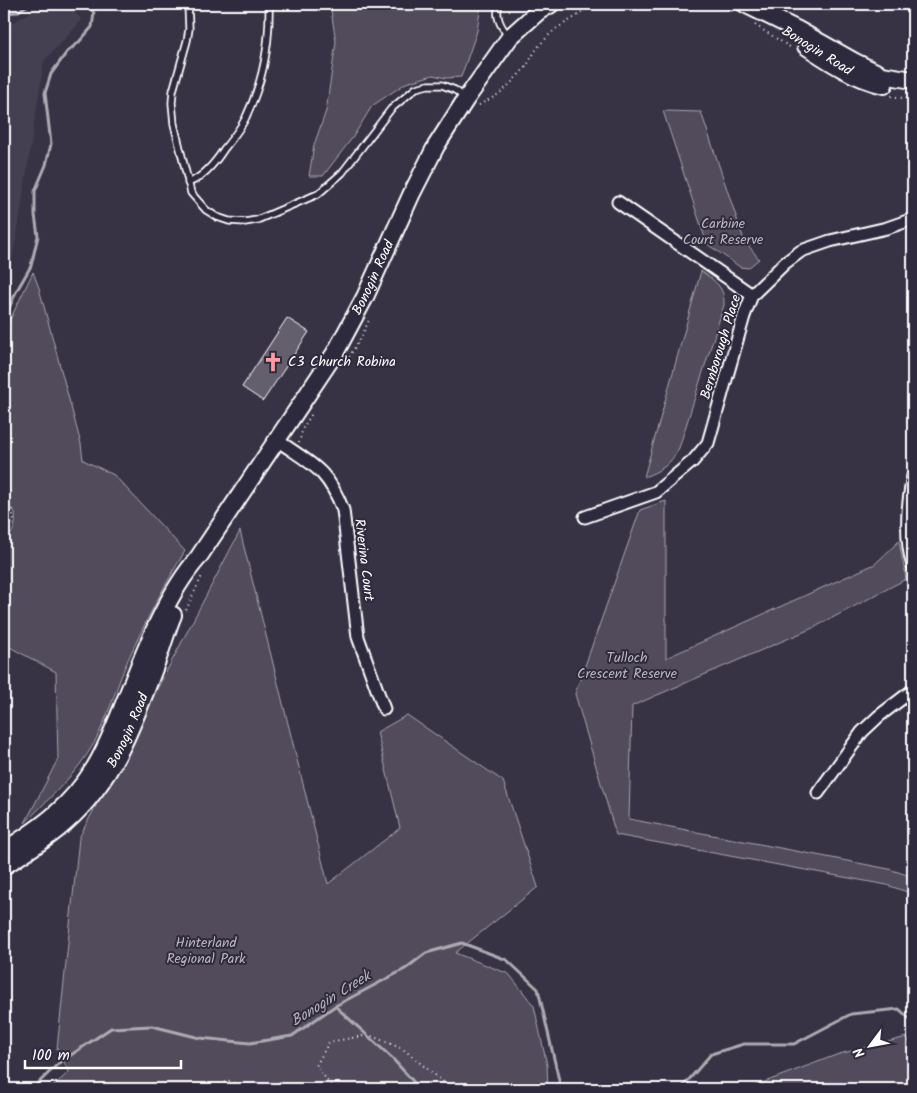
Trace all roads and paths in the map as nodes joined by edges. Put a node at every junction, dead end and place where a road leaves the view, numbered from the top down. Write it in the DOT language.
graph roads {
  1 [pos="188,4"];
  2 [pos="269,4"];
  3 [pos="499,4"];
  4 [pos="551,4"];
  5 [pos="590,4"];
  6 [pos="750,6"];
  7 [pos="510,36"];
  8 [pos="913,80"];
  9 [pos="913,89"];
  10 [pos="470,104"];
  11 [pos="188,183"];
  12 [pos="618,202"];
  13 [pos="913,220"];
  14 [pos="752,295"];
  15 [pos="370,318"];
  16 [pos="347,360"];
  17 [pos="313,412"];
  18 [pos="277,440"];
  19 [pos="298,444"];
  20 [pos="913,476"];
  21 [pos="4,503"];
  22 [pos="585,517"];
  23 [pos="4,526"];
  24 [pos="198,558"];
  25 [pos="913,566"];
  26 [pos="913,690"];
  27 [pos="145,692"];
  28 [pos="384,709"];
  29 [pos="95,766"];
  30 [pos="818,793"];
  31 [pos="4,852"];
  32 [pos="4,866"];
  33 [pos="213,1086"];
  34 [pos="201,1089"];
  35 [pos="215,1089"];
  36 [pos="245,1089"];
  37 [pos="334,1089"];
  38 [pos="452,1089"];
  1 -- 11 [label="lane"];
  2 -- 11 [label="lane"];
  3 -- 7 [label="lane"];
  4 -- 7 [label="street, Bonogin Road"];
  5 -- 10 [label="path"];
  6 -- 8 [label="street, Bonogin Road"];
  6 -- 9 [label="street, Bonogin Road"];
  7 -- 10 [label="street, Bonogin Road"];
  10 -- 11 [label="lane"];
  10 -- 18 [label="street, Bonogin Road"];
  12 -- 14 [label="street"];
  13 -- 14 [label="street, Bernborough Place"];
  14 -- 22 [label="street, Bernborough Place"];
  15 -- 16 [label="path"];
  17 -- 19 [label="path"];
  18 -- 24 [label="street, Bonogin Road"];
  18 -- 28 [label="street, Riverina Court"];
  20 -- 25 [label="street"];
  21 -- 23 [label="path"];
  24 -- 27 [label="street, Bonogin Road"];
  24 -- 29 [label="street, Bonogin Road"];
  26 -- 30 [label="street"];
  27 -- 29 [label="street"];
  27 -- 32 [label="street, Bonogin Road"];
  29 -- 31 [label="street, Bonogin Road"];
  33 -- 34 [label="path"];
  33 -- 35 [label="path"];
  33 -- 36 [label="path"];
  37 -- 38 [label="path"];
}
